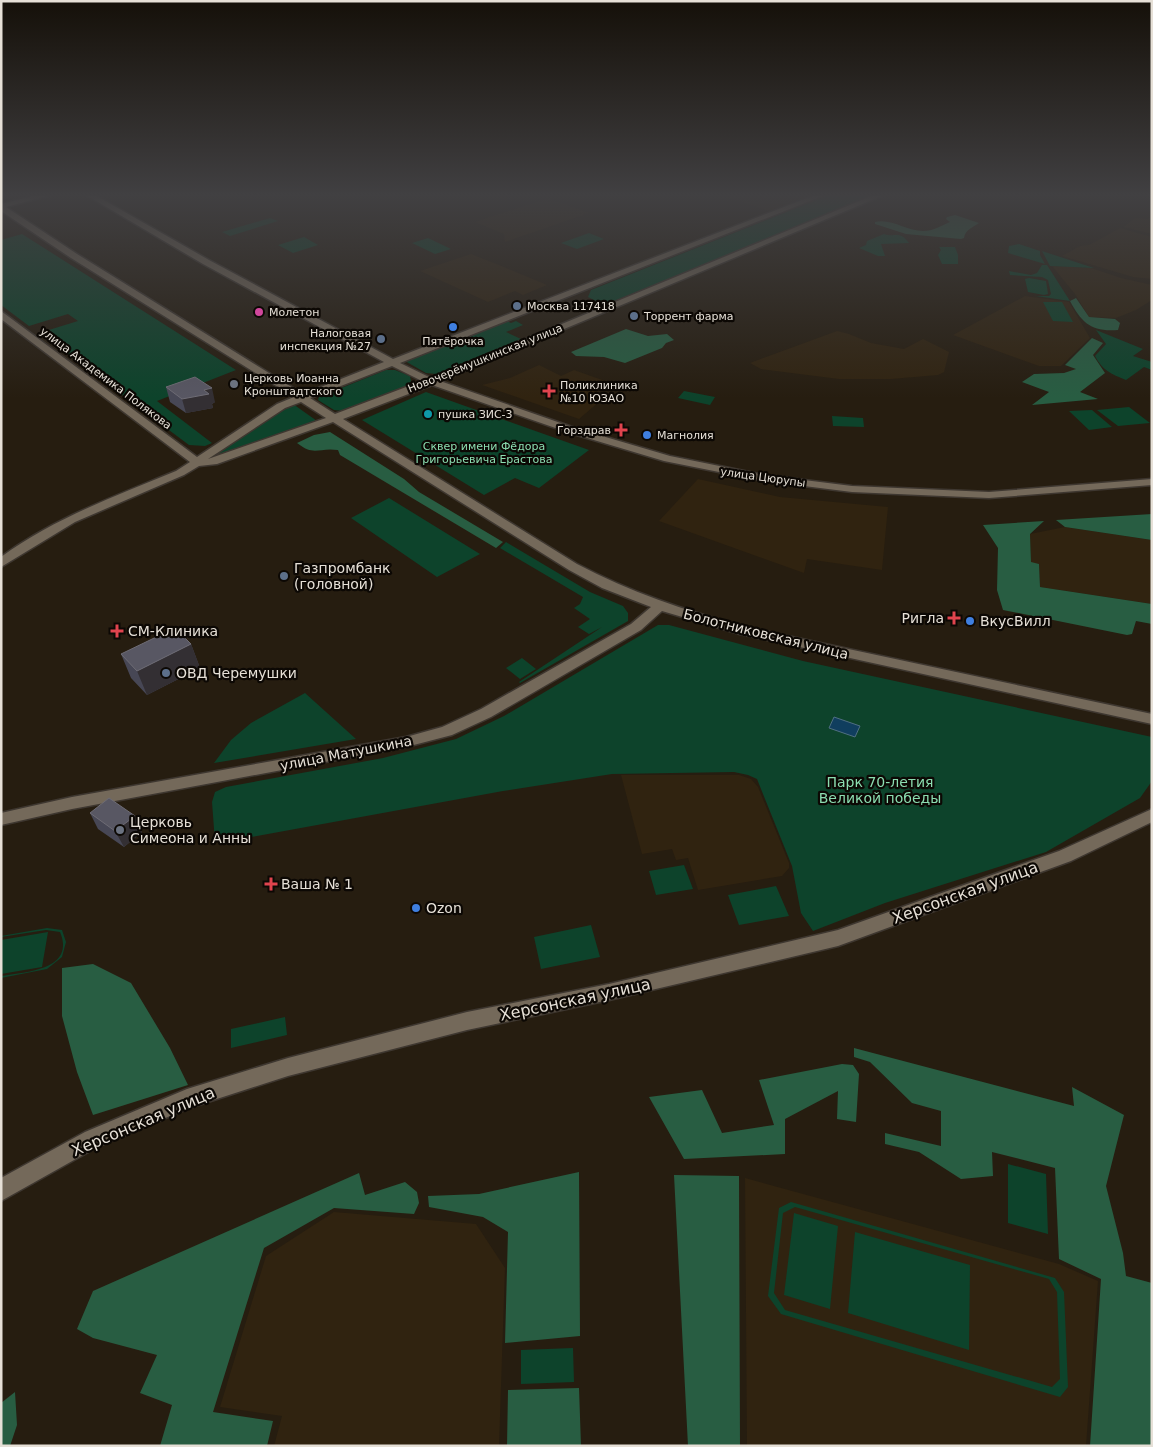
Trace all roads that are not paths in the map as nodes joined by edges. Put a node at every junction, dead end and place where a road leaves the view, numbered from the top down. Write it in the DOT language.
graph roads {
  1 [pos="84,263"];
  2 [pos="210,263"];
  3 [pos="649,263"];
  4 [pos="717,263"];
  5 [pos="1,314"];
  6 [pos="391,363"];
  7 [pos="430,381"];
  8 [pos="300,398"];
  9 [pos="334,419"];
  10 [pos="197,462"];
  11 [pos="1152,482"];
  12 [pos="1,563"];
  13 [pos="660,606"];
  14 [pos="1152,719"];
  15 [pos="1152,815"];
  16 [pos="1,819"];
  17 [pos="1,1190"];
  1 -- 8 [label="street, Болотниковская улица"];
  2 -- 6 [label="street, улица Цюрупы"];
  3 -- 6 [label="street, Новочерёмушкинская улица"];
  4 -- 7 [label="street, Новочерёмушкинская улица"];
  5 -- 10 [label="street, улица Академика Полякова"];
  6 -- 7 [label="street, улица Цюрупы"];
  6 -- 8 [label="street, Новочерёмушкинская улица"];
  7 -- 9 [label="street, Новочерёмушкинская улица"];
  7 -- 11 [label="street, улица Цюрупы"];
  8 -- 9 [label="street, Болотниковская улица"];
  8 -- 10 [label="street, Новочерёмушкинская улица"];
  9 -- 10 [label="street, Новочерёмушкинская улица"];
  9 -- 13 [label="street, Болотниковская улица"];
  10 -- 12 [label="street, Новочерёмушкинская улица"];
  13 -- 14 [label="street, Болотниковская улица"];
  13 -- 16 [label="street, улица Матушкина"];
  15 -- 17 [label="street, Херсонская улица"];
}
